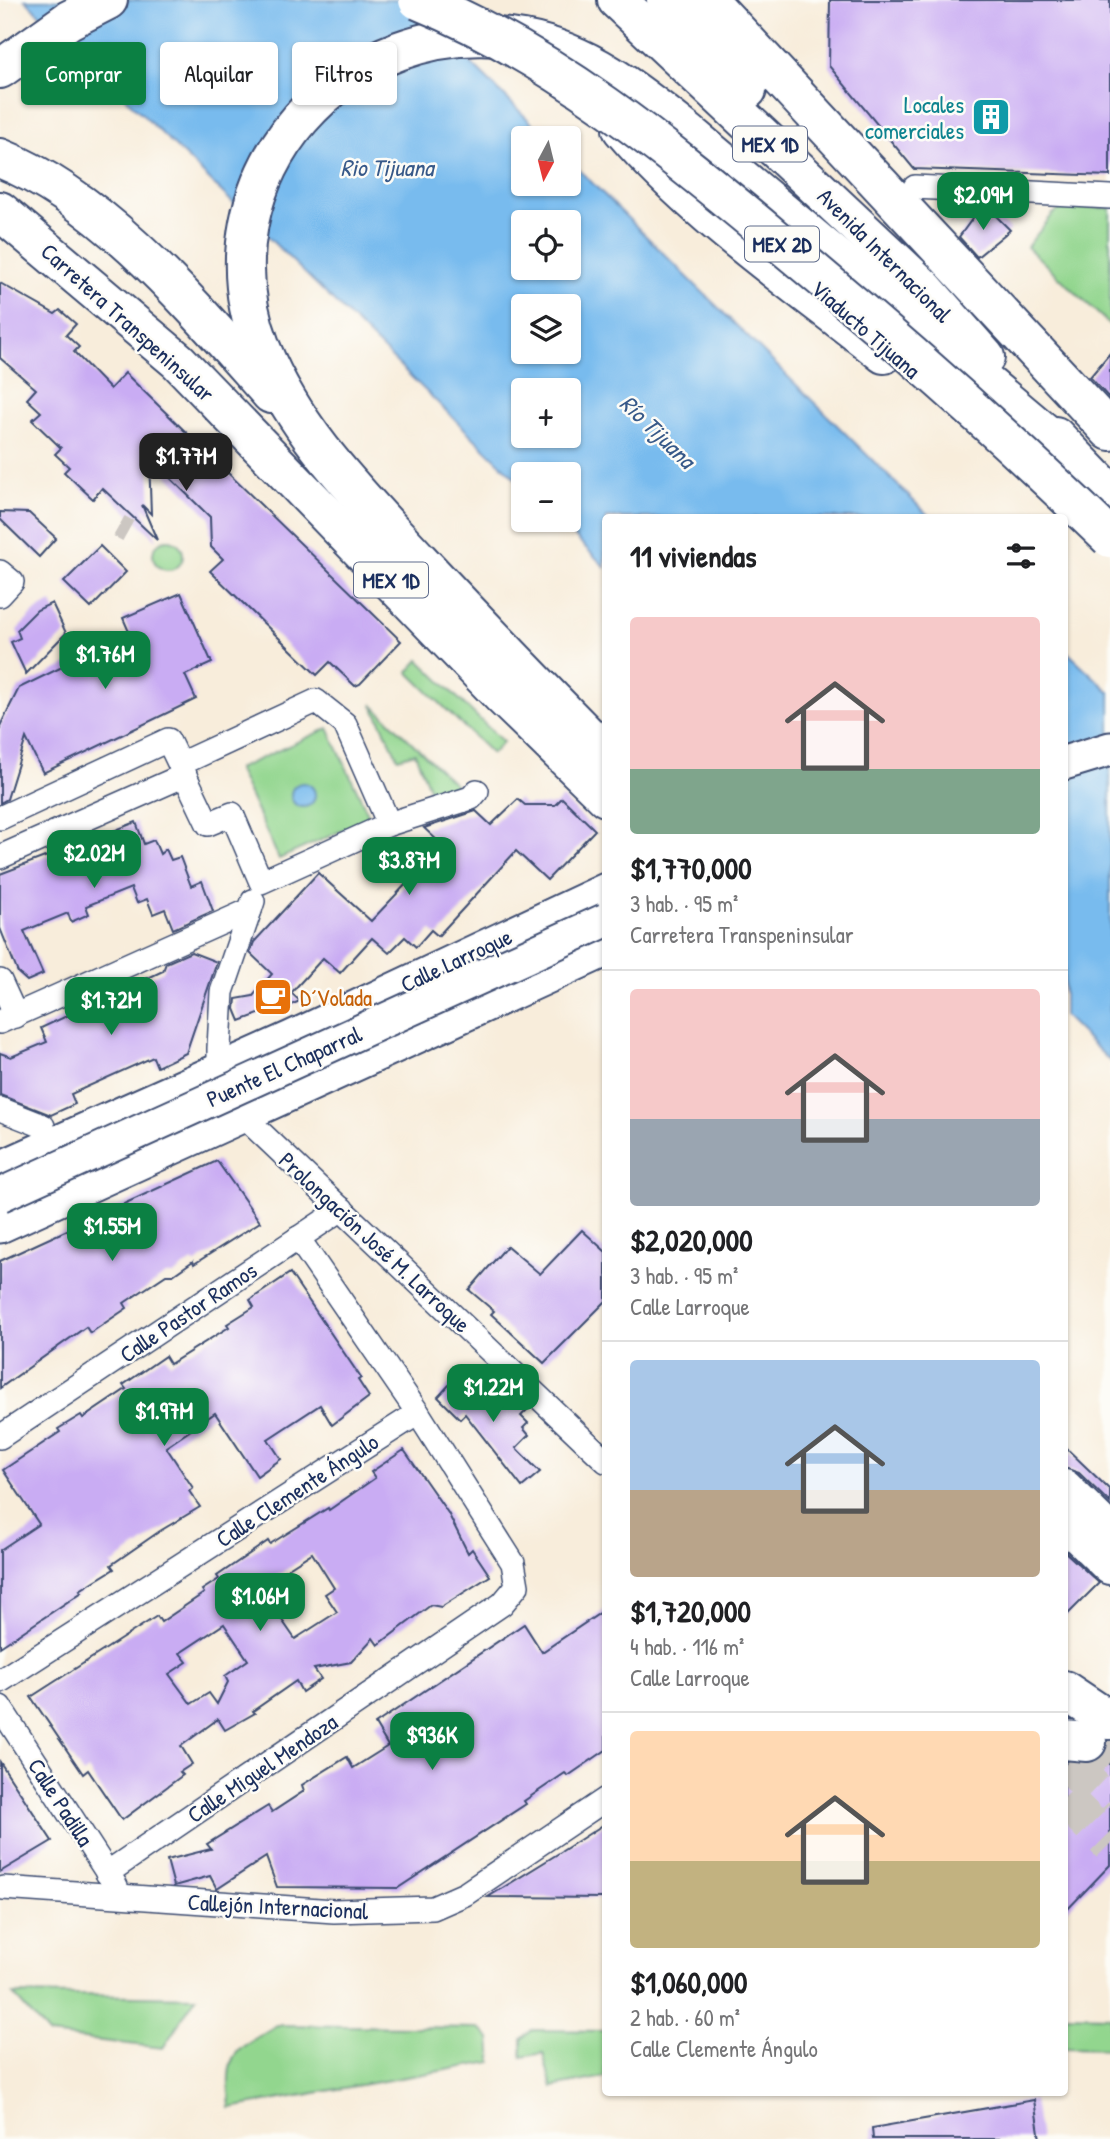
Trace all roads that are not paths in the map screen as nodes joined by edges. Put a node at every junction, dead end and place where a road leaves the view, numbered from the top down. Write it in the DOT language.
graph roads {
  1 [pos="85,0"];
  2 [pos="108,0"];
  3 [pos="388,0"];
  4 [pos="418,0"];
  5 [pos="617,0"];
  6 [pos="666,0"];
  7 [pos="708,0"];
  8 [pos="726,0"];
  9 [pos="743,40"];
  10 [pos="424,44"];
  11 [pos="0,56"];
  12 [pos="0,69"];
  13 [pos="0,158"];
  14 [pos="0,164"];
  15 [pos="915,187"];
  16 [pos="1110,197"];
  17 [pos="0,211"];
  18 [pos="15,230"];
  19 [pos="923,287"];
  20 [pos="178,361"];
  21 [pos="1110,431"];
  22 [pos="308,436"];
  23 [pos="992,440"];
  24 [pos="1070,454"];
  25 [pos="1110,493"];
  26 [pos="1067,514"];
  27 [pos="1068,515"];
  28 [pos="1110,538"];
  29 [pos="1110,556"];
  30 [pos="0,572"];
  31 [pos="0,595"];
  32 [pos="602,750"];
  33 [pos="1110,750"];
  34 [pos="1068,762"];
  35 [pos="182,769"];
  36 [pos="477,791"];
  37 [pos="602,793"];
  38 [pos="0,818"];
  39 [pos="388,824"];
  40 [pos="0,857"];
  41 [pos="261,882"];
  42 [pos="602,892"];
  43 [pos="250,910"];
  44 [pos="602,922"];
  45 [pos="602,952"];
  46 [pos="0,981"];
  47 [pos="8,1019"];
  48 [pos="219,1069"];
  49 [pos="0,1109"];
  50 [pos="241,1114"];
  51 [pos="43,1126"];
  52 [pos="0,1168"];
  53 [pos="0,1195"];
  54 [pos="342,1209"];
  55 [pos="0,1226"];
  56 [pos="298,1238"];
  57 [pos="418,1413"];
  58 [pos="0,1437"];
  59 [pos="602,1457"];
  60 [pos="1068,1493"];
  61 [pos="1068,1524"];
  62 [pos="1110,1533"];
  63 [pos="1110,1565"];
  64 [pos="0,1681"];
  65 [pos="1068,1696"];
  66 [pos="0,1706"];
  67 [pos="1087,1732"];
  68 [pos="602,1802"];
  69 [pos="107,1873"];
  70 [pos="3,1888"];
  71 [pos="123,1898"];
  1 -- 11 [label="highway"];
  2 -- 12 [label="highway"];
  3 -- 23 [label="highway, Viaducto Tijuana / MEX 2D"];
  4 -- 28 [label="highway, Viaducto Tijuana / MEX 2D, bridge"];
  5 -- 19 [label="highway, Avenida Internacional / MEX 1D"];
  6 -- 19 [label="highway"];
  7 -- 9 [label="highway, Avenida Internacional"];
  8 -- 9 [label="highway, MEX 1D"];
  9 -- 21 [label="highway, Avenida Internacional / MEX 1D"];
  10 -- 22 [label="highway"];
  10 -- 23 [label="highway, bridge"];
  10 -- 24 [label="highway, bridge"];
  13 -- 22 [label="highway"];
  14 -- 20 [label="highway"];
  15 -- 16 [label="street"];
  17 -- 18 [label="highway, Carretera Transpeninsular / MEX 1D"];
  18 -- 20 [label="highway, Carretera Transpeninsular / MEX 1D"];
  19 -- 24 [label="highway, Avenida Internacional / MEX 1D"];
  20 -- 37 [label="highway, Carretera Transpeninsular / MEX 1D"];
  22 -- 32 [label="highway"];
  23 -- 26 [label="highway, Viaducto Tijuana / MEX 2D"];
  24 -- 25 [label="highway, Avenida Internacional / MEX 1D"];
  27 -- 29 [label="highway, Viaducto Tijuana / MEX 2D"];
  30 -- 31 [label="street"];
  33 -- 34 [label="street"];
  35 -- 38 [label="street"];
  35 -- 39 [label="street"];
  35 -- 40 [label="street"];
  35 -- 41 [label="street"];
  36 -- 39 [label="street"];
  39 -- 41 [label="street"];
  41 -- 43 [label="street"];
  42 -- 48 [label="street, Calle Larroque"];
  43 -- 47 [label="street"];
  43 -- 48 [label="street"];
  44 -- 53 [label="street, Puente El Chaparral, bridge"];
  45 -- 50 [label="street"];
  46 -- 47 [label="street"];
  48 -- 50 [label="street, Prolongación José M. Larroque"];
  48 -- 52 [label="street, Calle Larroque"];
  49 -- 51 [label="street"];
  50 -- 54 [label="street, Prolongación José M. Larroque"];
  50 -- 55 [label="street"];
  54 -- 56 [label="street, Calle Pastor Ramos"];
  54 -- 59 [label="street, Prolongación José M. Larroque"];
  56 -- 57 [label="street"];
  56 -- 58 [label="street, Calle Pastor Ramos"];
  57 -- 64 [label="street, Calle Clemente Ángulo"];
  57 -- 69 [label="street, Calle Miguel Mendoza"];
  60 -- 62 [label="highway"];
  61 -- 63 [label="highway"];
  65 -- 67 [label="highway"];
  66 -- 69 [label="street, Calle Padilla"];
  68 -- 71 [label="street, Callejón Internacional"];
  69 -- 71 [label="street, Calle Padilla"];
  70 -- 71 [label="street, Callejón Internacional"];
}
